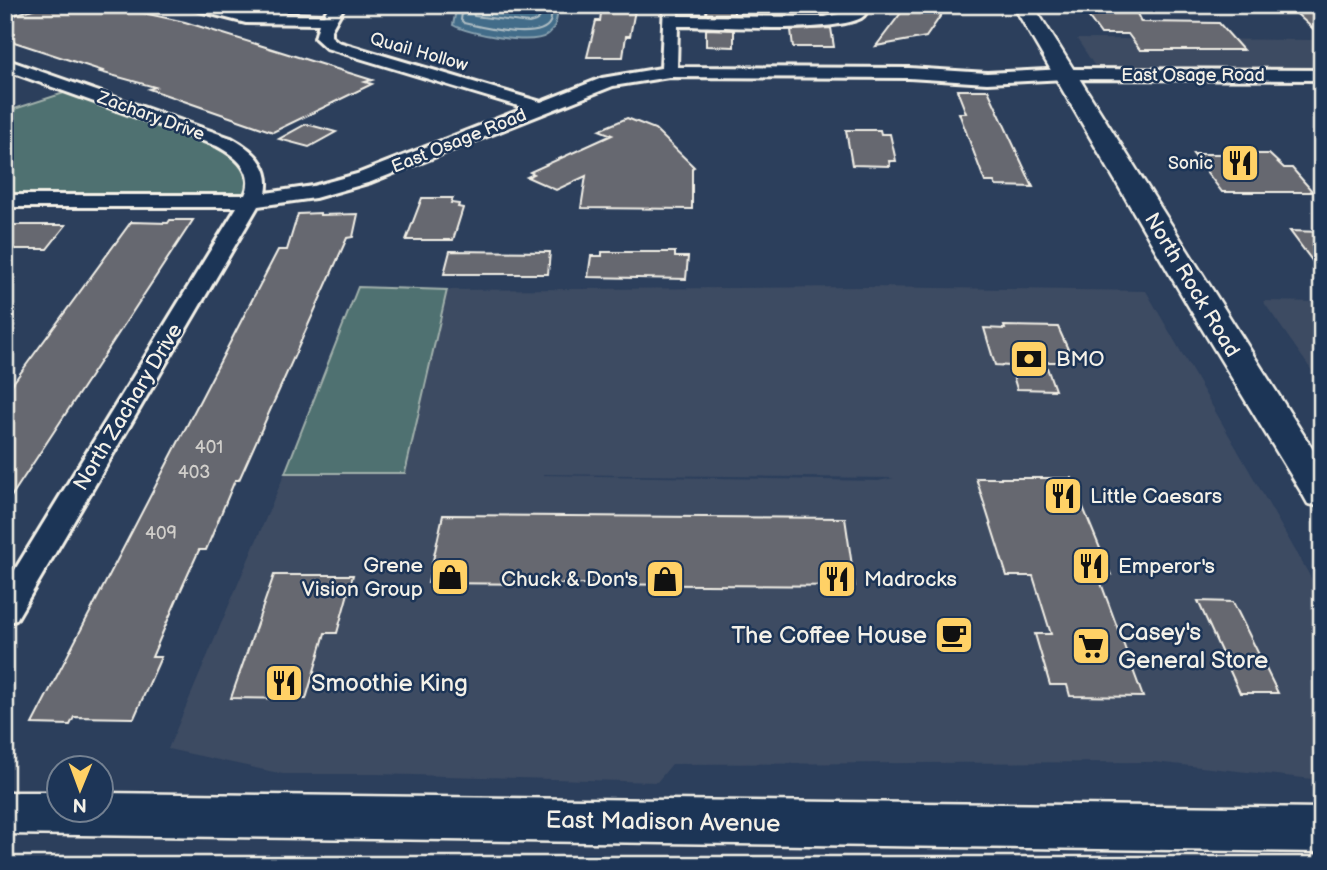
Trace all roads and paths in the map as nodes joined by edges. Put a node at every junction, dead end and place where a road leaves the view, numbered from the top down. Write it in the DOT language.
graph roads {
  1 [pos="193,5"];
  2 [pos="862,5"];
  3 [pos="1023,5"];
  4 [pos="334,13"];
  5 [pos="670,13"];
  6 [pos="5,64"];
  7 [pos="669,72"];
  8 [pos="1065,74"];
  9 [pos="1322,75"];
  10 [pos="542,108"];
  11 [pos="5,201"];
  12 [pos="251,201"];
  13 [pos="1322,495"];
  14 [pos="5,612"];
  15 [pos="5,813"];
  16 [pos="1322,830"];
  1 -- 4 [label="street"];
  2 -- 5 [label="street"];
  3 -- 8 [label="main road, North Rock Road"];
  4 -- 10 [label="street, Quail Hollow"];
  5 -- 7 [label="street"];
  6 -- 12 [label="street, Zachary Drive"];
  7 -- 8 [label="street, East Osage Road"];
  7 -- 10 [label="street, East Osage Road"];
  8 -- 9 [label="street, East Osage Road"];
  8 -- 13 [label="main road, North Rock Road"];
  10 -- 12 [label="street, East Osage Road"];
  11 -- 12 [label="street, East Osage Road"];
  12 -- 14 [label="street, North Zachary Drive"];
  15 -- 16 [label="main road, East Madison Avenue"];
}
